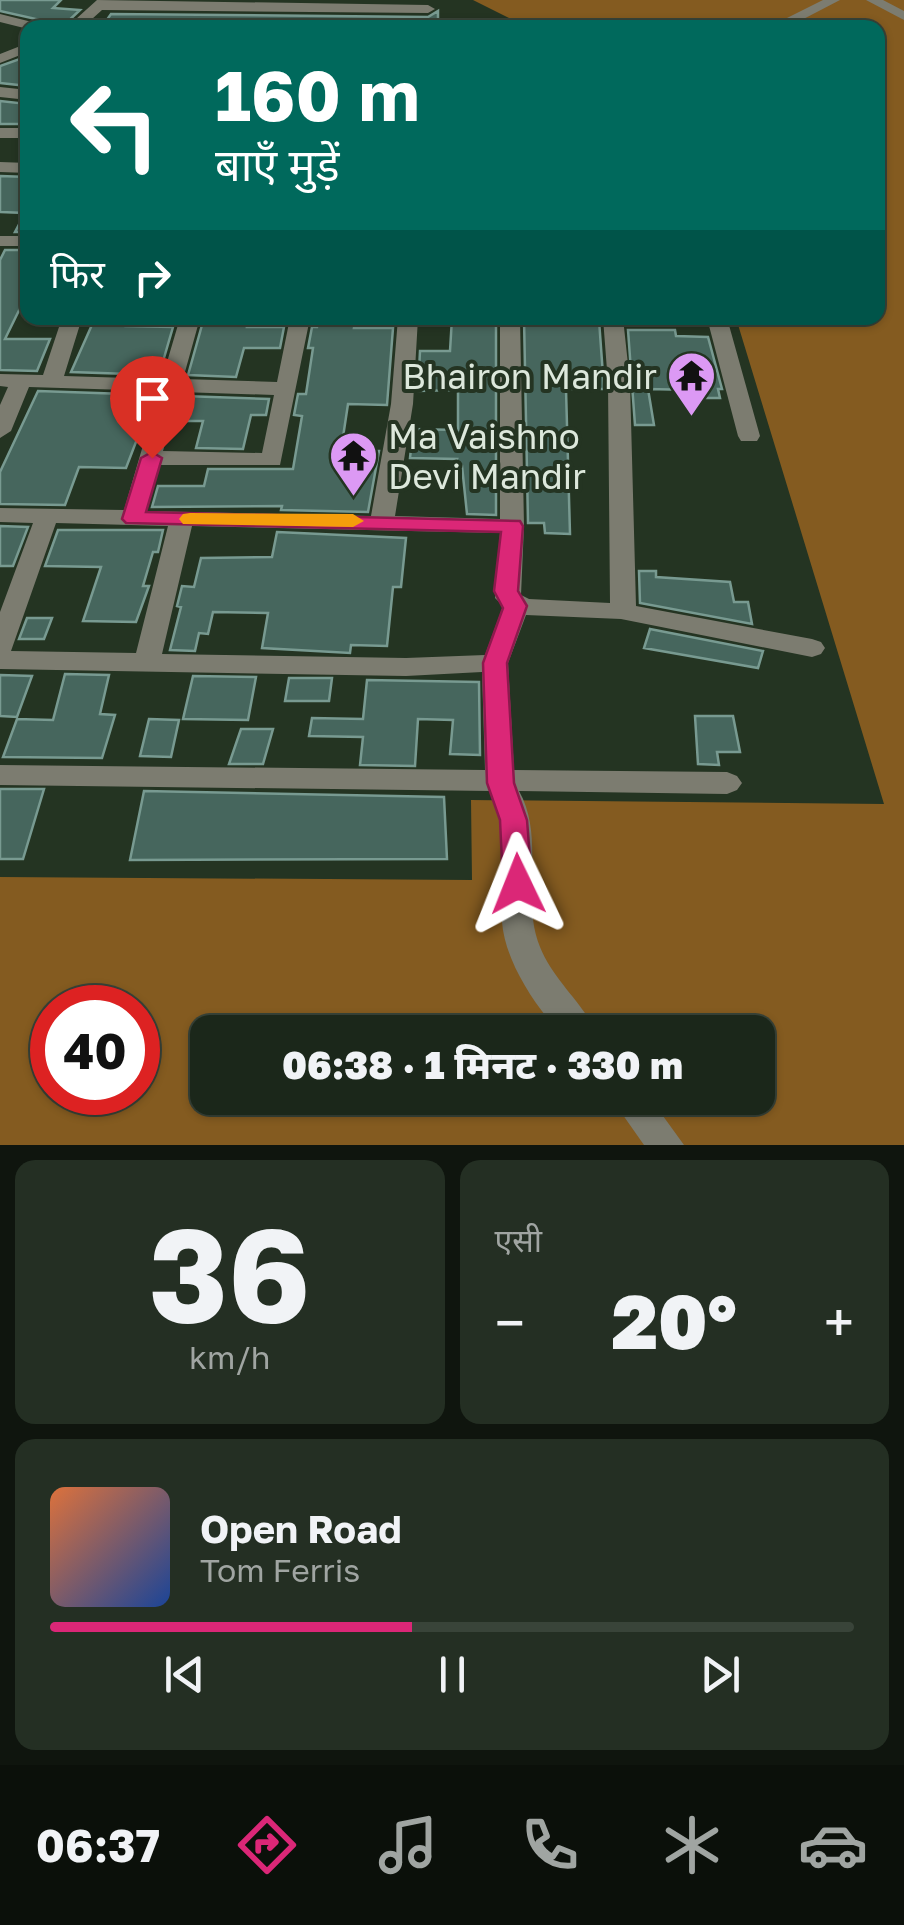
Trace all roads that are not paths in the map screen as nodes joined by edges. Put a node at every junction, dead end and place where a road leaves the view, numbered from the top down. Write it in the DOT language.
graph roads {
  1 [pos="833,0"];
  2 [pos="873,0"];
  3 [pos="102,3"];
  4 [pos="428,9"];
  5 [pos="904,16"];
  6 [pos="82,20"];
  7 [pos="794,20"];
  8 [pos="70,325"];
  9 [pos="188,325"];
  10 [pos="299,325"];
  11 [pos="408,325"];
  12 [pos="510,325"];
  13 [pos="614,325"];
  14 [pos="719,325"];
  15 [pos="10,381"];
  16 [pos="51,382"];
  17 [pos="170,386"];
  18 [pos="286,389"];
  19 [pos="0,431"];
  20 [pos="749,436"];
  21 [pos="152,458"];
  22 [pos="0,514"];
  23 [pos="47,516"];
  24 [pos="133,519"];
  25 [pos="182,519"];
  26 [pos="382,521"];
  27 [pos="512,526"];
  28 [pos="516,606"];
  29 [pos="621,611"];
  30 [pos="0,648"];
  31 [pos="812,648"];
  32 [pos="0,660"];
  33 [pos="147,662"];
  34 [pos="495,663"];
  35 [pos="0,775"];
  36 [pos="500,783"];
  37 [pos="727,783"];
  38 [pos="564,1015"];
  39 [pos="642,1115"];
  40 [pos="666,1145"];
  1 -- 7 [label="street"];
  2 -- 5 [label="street"];
  3 -- 4 [label="street"];
  3 -- 6 [label="street"];
  8 -- 16 [label="street"];
  9 -- 17 [label="street"];
  10 -- 18 [label="street"];
  11 -- 26 [label="street"];
  12 -- 27 [label="street"];
  13 -- 29 [label="street"];
  14 -- 20 [label="street"];
  15 -- 16 [label="street"];
  15 -- 19 [label="street"];
  16 -- 17 [label="street"];
  17 -- 18 [label="street"];
  17 -- 21 [label="street"];
  18 -- 21 [label="street"];
  21 -- 24 [label="street"];
  22 -- 23 [label="street"];
  23 -- 24 [label="street"];
  23 -- 30 [label="street"];
  24 -- 25 [label="street"];
  25 -- 26 [label="street"];
  25 -- 33 [label="street"];
  26 -- 27 [label="street"];
  27 -- 28 [label="street"];
  28 -- 29 [label="street"];
  28 -- 34 [label="street"];
  29 -- 31 [label="street"];
  32 -- 33 [label="street"];
  33 -- 34 [label="street"];
  34 -- 36 [label="street"];
  35 -- 36 [label="street"];
  36 -- 37 [label="street"];
  36 -- 38 [label="street"];
  39 -- 40 [label="street"];
}
